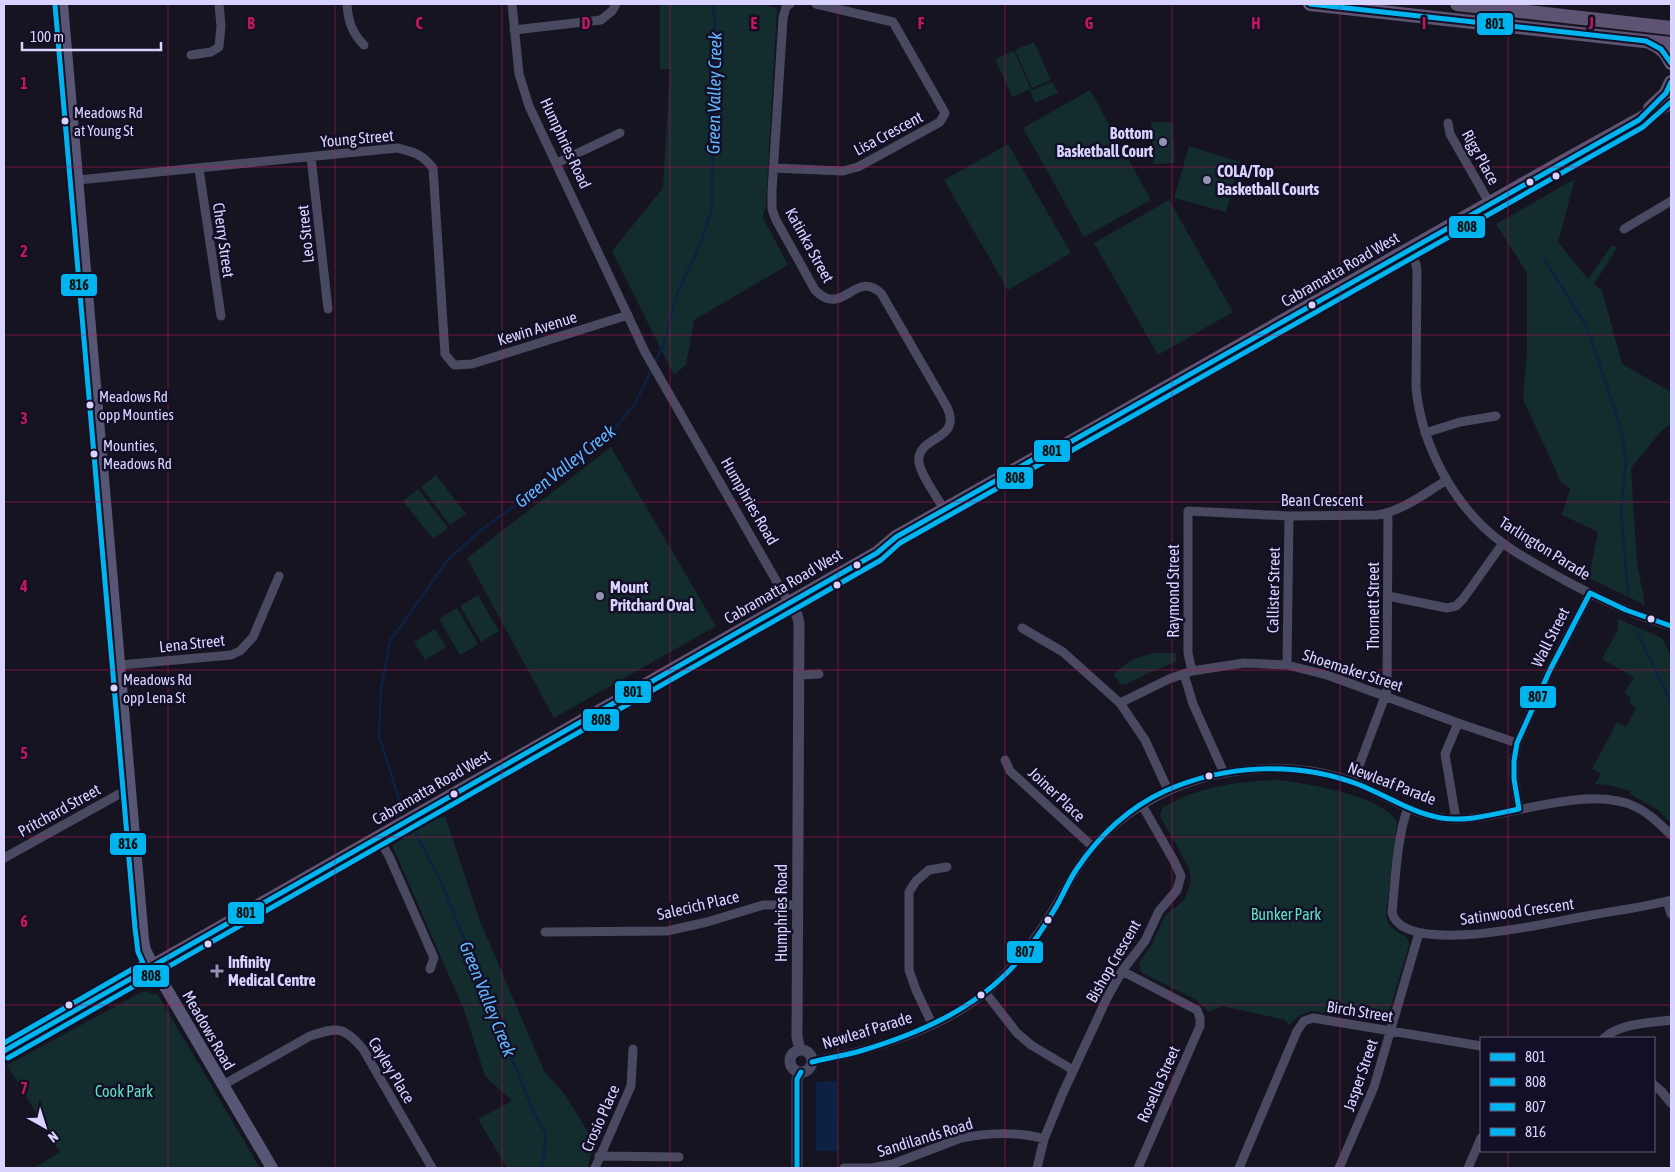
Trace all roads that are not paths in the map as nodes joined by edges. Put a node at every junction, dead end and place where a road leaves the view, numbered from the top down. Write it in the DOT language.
graph roads {
  1 [pos="62,4"];
  2 [pos="219,4"];
  3 [pos="347,4"];
  4 [pos="512,4"];
  5 [pos="616,4"];
  6 [pos="816,4"];
  7 [pos="1310,4"];
  8 [pos="1457,4"];
  9 [pos="788,5"];
  10 [pos="1671,28"];
  11 [pos="514,30"];
  12 [pos="1646,41"];
  13 [pos="1671,44"];
  14 [pos="364,45"];
  15 [pos="191,55"];
  16 [pos="1671,63"];
  17 [pos="1671,82"];
  18 [pos="1671,92"];
  19 [pos="1671,104"];
  20 [pos="1639,120"];
  21 [pos="1448,123"];
  22 [pos="620,133"];
  23 [pos="311,157"];
  24 [pos="557,163"];
  25 [pos="199,168"];
  26 [pos="773,168"];
  27 [pos="78,180"];
  28 [pos="1671,201"];
  29 [pos="1490,204"];
  30 [pos="1624,229"];
  31 [pos="1408,250"];
  32 [pos="328,309"];
  33 [pos="628,315"];
  34 [pos="220,316"];
  35 [pos="454,364"];
  36 [pos="1496,416"];
  37 [pos="1425,433"];
  38 [pos="1058,449"];
  39 [pos="1447,480"];
  40 [pos="944,510"];
  41 [pos="1188,511"];
  42 [pos="1388,514"];
  43 [pos="1289,516"];
  44 [pos="1503,543"];
  45 [pos="877,553"];
  46 [pos="279,576"];
  47 [pos="1590,593"];
  48 [pos="1388,596"];
  49 [pos="790,603"];
  50 [pos="1671,626"];
  51 [pos="1022,628"];
  52 [pos="120,665"];
  53 [pos="1287,665"];
  54 [pos="1188,672"];
  55 [pos="819,674"];
  56 [pos="799,675"];
  57 [pos="1385,696"];
  58 [pos="1120,704"];
  59 [pos="1458,723"];
  60 [pos="1517,743"];
  61 [pos="1004,760"];
  62 [pos="1224,773"];
  63 [pos="1353,782"];
  64 [pos="130,788"];
  65 [pos="1168,790"];
  66 [pos="1142,805"];
  67 [pos="1408,808"];
  68 [pos="1519,809"];
  69 [pos="1456,819"];
  70 [pos="1671,835"];
  71 [pos="378,838"];
  72 [pos="1093,847"];
  73 [pos="4,858"];
  74 [pos="947,867"];
  75 [pos="1669,901"];
  76 [pos="798,905"];
  77 [pos="1671,914"];
  78 [pos="545,932"];
  79 [pos="1419,932"];
  80 [pos="153,966"];
  81 [pos="430,969"];
  82 [pos="1122,971"];
  83 [pos="985,992"];
  84 [pos="1671,1020"];
  85 [pos="932,1024"];
  86 [pos="1390,1031"];
  87 [pos="1605,1037"];
  88 [pos="1480,1046"];
  89 [pos="632,1049"];
  90 [pos="800,1050"];
  91 [pos="4,1052"];
  92 [pos="812,1062"];
  93 [pos="1073,1070"];
  94 [pos="801,1072"];
  95 [pos="223,1085"];
  96 [pos="1655,1086"];
  97 [pos="1671,1103"];
  98 [pos="1044,1139"];
  99 [pos="1480,1140"];
  100 [pos="599,1156"];
  101 [pos="679,1158"];
  102 [pos="272,1168"];
  103 [pos="432,1168"];
  104 [pos="594,1168"];
  105 [pos="797,1168"];
  106 [pos="844,1168"];
  107 [pos="1037,1168"];
  108 [pos="1138,1168"];
  109 [pos="1239,1168"];
  110 [pos="1339,1168"];
  111 [pos="1468,1168"];
  1 -- 27 [label="main road, Meadows Road"];
  2 -- 15 [label="street"];
  3 -- 14 [label="street"];
  4 -- 11 [label="street, Humphries Road"];
  5 -- 11 [label="street"];
  6 -- 26 [label="street, Lisa Crescent"];
  7 -- 12 [label="main road"];
  8 -- 10 [label="main road"];
  9 -- 26 [label="street, Katinka Street"];
  11 -- 24 [label="street, Humphries Road"];
  12 -- 13 [label="main road"];
  12 -- 16 [label="main road"];
  17 -- 20 [label="main road"];
  18 -- 20 [label="main road, Cabramatta Road West"];
  19 -- 20 [label="main road, Cabramatta Road West"];
  20 -- 29 [label="main road, Cabramatta Road West"];
  21 -- 29 [label="street, Rigg Place"];
  22 -- 24 [label="street"];
  23 -- 25 [label="street, Young Street"];
  23 -- 32 [label="street, Leo Street"];
  23 -- 35 [label="street, Young Street"];
  24 -- 33 [label="street, Humphries Road"];
  25 -- 27 [label="street, Young Street"];
  25 -- 34 [label="street, Cherry Street"];
  26 -- 40 [label="street, Katinka Street"];
  27 -- 52 [label="main road, Meadows Road"];
  28 -- 30 [label="street"];
  29 -- 31 [label="main road, Cabramatta Road West"];
  31 -- 37 [label="street, Tarlington Parade"];
  31 -- 38 [label="main road, Cabramatta Road West"];
  33 -- 35 [label="street, Kewin Avenue"];
  33 -- 49 [label="street, Humphries Road"];
  36 -- 37 [label="street"];
  37 -- 39 [label="street, Tarlington Parade"];
  38 -- 40 [label="main road, Cabramatta Road West"];
  38 -- 45 [label="main road, Cabramatta Road West"];
  39 -- 42 [label="street, Bean Crescent"];
  39 -- 44 [label="street, Tarlington Parade"];
  40 -- 45 [label="main road, Cabramatta Road West"];
  41 -- 43 [label="street, Bean Crescent"];
  41 -- 54 [label="street, Raymond Street"];
  42 -- 43 [label="street, Bean Crescent"];
  42 -- 48 [label="street, Thornett Street"];
  43 -- 53 [label="street, Callister Street"];
  44 -- 47 [label="street, Tarlington Parade"];
  44 -- 48 [label="street"];
  45 -- 49 [label="main road, Cabramatta Road West"];
  46 -- 52 [label="street, Lena Street"];
  47 -- 50 [label="street, Tarlington Parade"];
  47 -- 60 [label="street, Wall Street"];
  48 -- 57 [label="street, Thornett Street"];
  49 -- 56 [label="street, Humphries Road"];
  49 -- 71 [label="main road, Cabramatta Road West"];
  51 -- 58 [label="street"];
  52 -- 64 [label="main road, Meadows Road"];
  53 -- 54 [label="street, Shoemaker Street"];
  53 -- 57 [label="street, Shoemaker Street"];
  54 -- 58 [label="street, Shoemaker Street"];
  54 -- 62 [label="street, Raymond Street"];
  55 -- 56 [label="street"];
  56 -- 76 [label="street, Humphries Road"];
  57 -- 59 [label="street, Shoemaker Street"];
  57 -- 63 [label="street, Thornett Street"];
  58 -- 65 [label="street"];
  59 -- 60 [label="street, Shoemaker Street"];
  59 -- 69 [label="street"];
  60 -- 68 [label="street, Wall Street"];
  61 -- 72 [label="street, Joiner Place"];
  62 -- 63 [label="street, Newleaf Parade"];
  62 -- 65 [label="street, Newleaf Parade"];
  63 -- 67 [label="street, Newleaf Parade"];
  64 -- 73 [label="street, Pritchard Street"];
  64 -- 80 [label="main road, Meadows Road"];
  65 -- 66 [label="street, Newleaf Parade"];
  66 -- 72 [label="street, Newleaf Parade"];
  66 -- 82 [label="street, Bishop Crescent"];
  67 -- 69 [label="street, Newleaf Parade"];
  67 -- 79 [label="street, Satinwood Crescent"];
  68 -- 69 [label="street, Newleaf Parade"];
  68 -- 70 [label="street, Newleaf Parade"];
  71 -- 80 [label="main road, Cabramatta Road West"];
  71 -- 81 [label="street"];
  72 -- 83 [label="street, Newleaf Parade"];
  74 -- 85 [label="street"];
  75 -- 77 [label="street"];
  75 -- 79 [label="street, Satinwood Crescent"];
  76 -- 78 [label="street, Salecich Place"];
  76 -- 90 [label="street, Humphries Road"];
  79 -- 86 [label="street, Jasper Street"];
  80 -- 91 [label="main road, Cabramatta Road West"];
  80 -- 95 [label="main road, Meadows Road"];
  82 -- 93 [label="street, Bishop Crescent"];
  82 -- 108 [label="street, Rosella Street"];
  83 -- 85 [label="street, Newleaf Parade"];
  83 -- 93 [label="street"];
  84 -- 87 [label="street"];
  85 -- 92 [label="street, Newleaf Parade"];
  86 -- 88 [label="street, Birch Street"];
  86 -- 109 [label="street, Birch Street"];
  86 -- 110 [label="street, Jasper Street"];
  89 -- 100 [label="street, Crosio Place"];
  90 -- 92 [label="street"];
  90 -- 94 [label="street"];
  92 -- 94 [label="street"];
  93 -- 98 [label="street, Bishop Crescent"];
  94 -- 105 [label="street"];
  95 -- 102 [label="main road, Meadows Road"];
  95 -- 103 [label="street, Cayley Place"];
  96 -- 97 [label="street"];
  98 -- 106 [label="street, Sandilands Road"];
  98 -- 107 [label="street, Bishop Crescent"];
  99 -- 111 [label="street"];
  100 -- 101 [label="street"];
  100 -- 104 [label="street, Crosio Place"];
}
